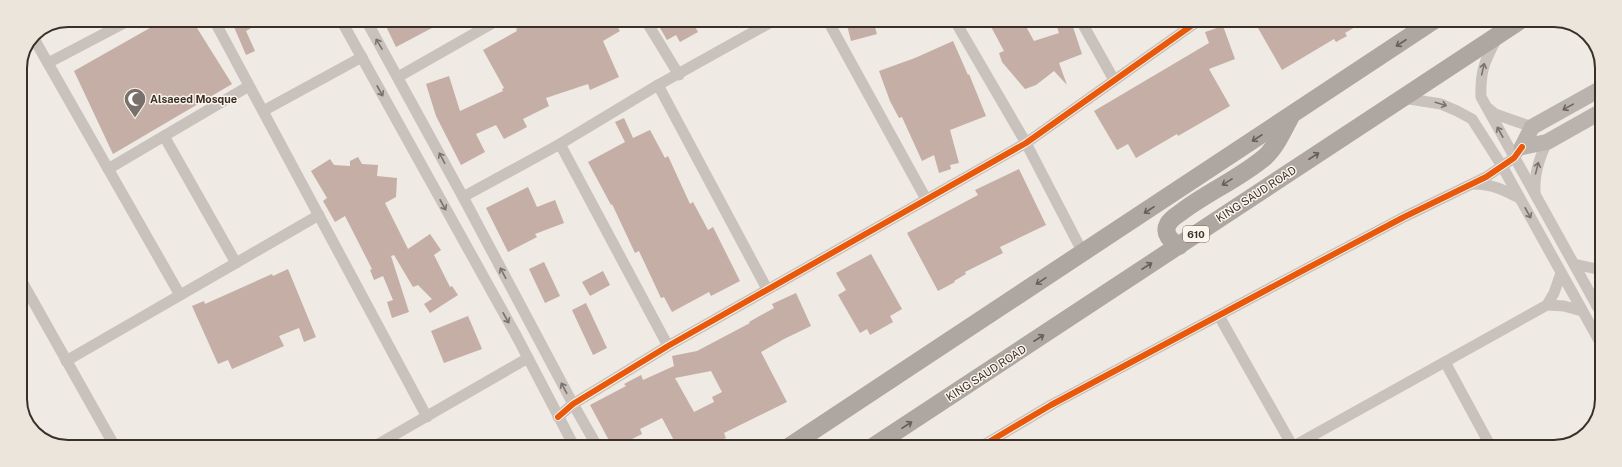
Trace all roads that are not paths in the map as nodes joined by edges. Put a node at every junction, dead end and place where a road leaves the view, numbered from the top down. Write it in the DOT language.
graph roads {
  1 [pos="117,27"];
  2 [pos="218,27"];
  3 [pos="345,27"];
  4 [pos="370,27"];
  5 [pos="486,27"];
  6 [pos="650,27"];
  7 [pos="763,27"];
  8 [pos="831,27"];
  9 [pos="958,27"];
  10 [pos="1084,27"];
  11 [pos="1189,27"];
  12 [pos="1424,27"];
  13 [pos="1510,27"];
  14 [pos="1500,34"];
  15 [pos="36,42"];
  16 [pos="362,57"];
  17 [pos="48,63"];
  18 [pos="679,75"];
  19 [pos="398,78"];
  20 [pos="1114,80"];
  21 [pos="249,86"];
  22 [pos="658,86"];
  23 [pos="1595,92"];
  24 [pos="1402,98"];
  25 [pos="1486,106"];
  26 [pos="263,111"];
  27 [pos="1291,116"];
  28 [pos="1595,116"];
  29 [pos="1472,119"];
  30 [pos="1532,127"];
  31 [pos="164,136"];
  32 [pos="1547,142"];
  33 [pos="1026,143"];
  34 [pos="560,144"];
  35 [pos="1518,153"];
  36 [pos="1502,166"];
  37 [pos="108,169"];
  38 [pos="1471,184"];
  39 [pos="1536,196"];
  40 [pos="463,198"];
  41 [pos="926,199"];
  42 [pos="1520,199"];
  43 [pos="319,215"];
  44 [pos="1179,246"];
  45 [pos="1083,253"];
  46 [pos="236,263"];
  47 [pos="1574,264"];
  48 [pos="1595,269"];
  49 [pos="1561,273"];
  50 [pos="767,289"];
  51 [pos="27,291"];
  52 [pos="180,295"];
  53 [pos="1595,302"];
  54 [pos="1547,305"];
  55 [pos="1582,311"];
  56 [pos="1219,316"];
  57 [pos="1595,334"];
  58 [pos="668,346"];
  59 [pos="528,358"];
  60 [pos="66,361"];
  61 [pos="1445,362"];
  62 [pos="573,404"];
  63 [pos="427,417"];
  64 [pos="558,417"];
  65 [pos="111,440"];
  66 [pos="387,440"];
  67 [pos="571,440"];
  68 [pos="594,440"];
  69 [pos="799,440"];
  70 [pos="883,440"];
  71 [pos="992,440"];
  72 [pos="1288,440"];
  73 [pos="1305,440"];
  74 [pos="1487,440"];
  1 -- 17 [label="street"];
  2 -- 21 [label="street"];
  3 -- 16 [label="street"];
  19 -- 4 [label="street, one-way"];
  5 -- 19 [label="street"];
  6 -- 18 [label="street"];
  7 -- 18 [label="street"];
  8 -- 41 [label="street"];
  9 -- 33 [label="street"];
  10 -- 20 [label="street"];
  11 -- 20 [label="street"];
  12 -- 27 [label="main road, one-way"];
  13 -- 14 [label="main road, KING SAUD ROAD / 610"];
  14 -- 24 [label="main road, KING SAUD ROAD / 610"];
  25 -- 14 [label="street, one-way"];
  15 -- 17 [label="street"];
  16 -- 26 [label="street"];
  16 -- 59 [label="street, one-way"];
  17 -- 37 [label="street"];
  18 -- 22 [label="street"];
  40 -- 19 [label="street, one-way"];
  20 -- 33 [label="street"];
  21 -- 26 [label="street"];
  21 -- 31 [label="street"];
  22 -- 34 [label="street"];
  22 -- 50 [label="street"];
  23 -- 30 [label="main road, one-way"];
  24 -- 29 [label="street, one-way"];
  44 -- 24 [label="main road, KING SAUD ROAD / 610, one-way"];
  25 -- 29 [label="street"];
  25 -- 30 [label="street"];
  35 -- 25 [label="street, one-way"];
  26 -- 43 [label="street"];
  27 -- 44 [label="main road, one-way"];
  27 -- 45 [label="main road, one-way"];
  28 -- 32 [label="main road"];
  29 -- 36 [label="street"];
  30 -- 35 [label="main road"];
  31 -- 37 [label="street"];
  31 -- 46 [label="street"];
  32 -- 35 [label="main road"];
  39 -- 32 [label="street, one-way"];
  33 -- 41 [label="street"];
  33 -- 45 [label="street"];
  34 -- 40 [label="street"];
  34 -- 58 [label="street"];
  35 -- 36 [label="street"];
  35 -- 39 [label="street"];
  36 -- 38 [label="street"];
  36 -- 42 [label="street"];
  37 -- 52 [label="street"];
  38 -- 42 [label="street"];
  38 -- 56 [label="street"];
  39 -- 47 [label="street"];
  62 -- 40 [label="street, one-way"];
  41 -- 50 [label="street"];
  42 -- 49 [label="street, one-way"];
  43 -- 46 [label="street"];
  43 -- 63 [label="street"];
  70 -- 44 [label="main road, KING SAUD ROAD / 610, one-way"];
  45 -- 69 [label="main road, one-way"];
  46 -- 52 [label="street"];
  47 -- 48 [label="street"];
  47 -- 53 [label="street"];
  49 -- 54 [label="street"];
  49 -- 55 [label="street"];
  50 -- 58 [label="street"];
  51 -- 60 [label="street"];
  52 -- 60 [label="street"];
  54 -- 55 [label="street"];
  54 -- 61 [label="street"];
  55 -- 57 [label="street"];
  56 -- 71 [label="street"];
  56 -- 72 [label="street"];
  58 -- 62 [label="street"];
  59 -- 63 [label="street"];
  59 -- 64 [label="street"];
  60 -- 65 [label="street"];
  61 -- 73 [label="street"];
  61 -- 74 [label="street"];
  62 -- 64 [label="street"];
  62 -- 68 [label="street"];
  63 -- 66 [label="street"];
  64 -- 67 [label="street"];
}
